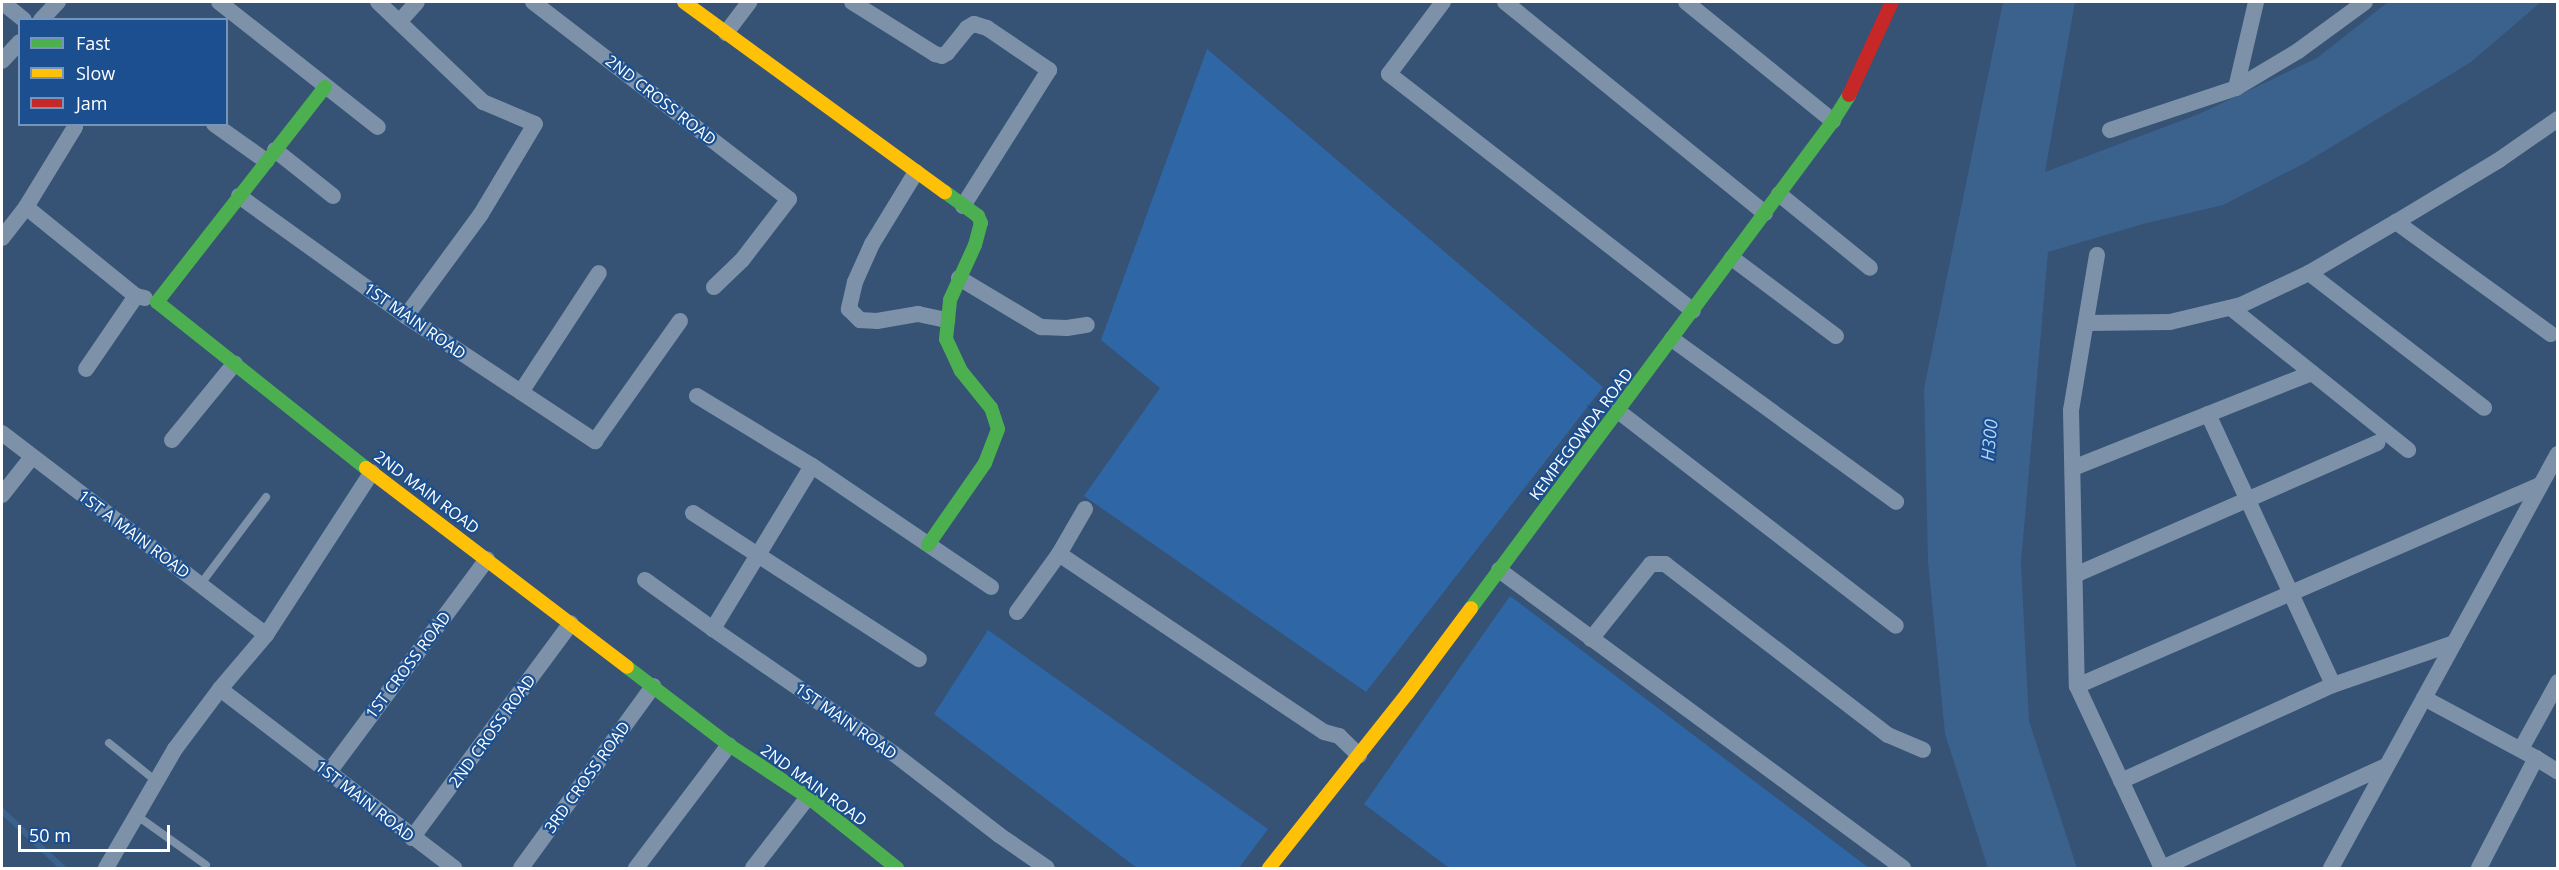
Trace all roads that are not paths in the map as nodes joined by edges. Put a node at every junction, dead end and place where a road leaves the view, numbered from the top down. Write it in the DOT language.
graph roads {
  1 [pos="2,2"];
  2 [pos="219,2"];
  3 [pos="378,2"];
  4 [pos="417,2"];
  5 [pos="533,2"];
  6 [pos="684,2"];
  7 [pos="749,2"];
  8 [pos="852,2"];
  9 [pos="1443,2"];
  10 [pos="1505,2"];
  11 [pos="1686,2"];
  12 [pos="1892,2"];
  13 [pos="2256,2"];
  14 [pos="2365,2"];
  15 [pos="1702,7"];
  16 [pos="22,18"];
  17 [pos="400,21"];
  18 [pos="726,33"];
  19 [pos="18,44"];
  20 [pos="2,62"];
  21 [pos="325,87"];
  22 [pos="2236,88"];
  23 [pos="2558,119"];
  24 [pos="1833,121"];
  25 [pos="75,126"];
  26 [pos="217,126"];
  27 [pos="378,127"];
  28 [pos="2110,130"];
  29 [pos="270,155"];
  30 [pos="915,172"];
  31 [pos="1779,194"];
  32 [pos="238,196"];
  33 [pos="333,196"];
  34 [pos="963,206"];
  35 [pos="26,207"];
  36 [pos="1765,213"];
  37 [pos="2396,222"];
  38 [pos="2,238"];
  39 [pos="2097,255"];
  40 [pos="1732,258"];
  41 [pos="1870,268"];
  42 [pos="599,273"];
  43 [pos="2308,273"];
  44 [pos="959,278"];
  45 [pos="714,287"];
  46 [pos="136,296"];
  47 [pos="158,302"];
  48 [pos="2231,308"];
  49 [pos="1693,311"];
  50 [pos="406,316"];
  51 [pos="947,320"];
  52 [pos="680,321"];
  53 [pos="2086,323"];
  54 [pos="1087,325"];
  55 [pos="2551,334"];
  56 [pos="1836,336"];
  57 [pos="1672,339"];
  58 [pos="235,363"];
  59 [pos="86,369"];
  60 [pos="2312,373"];
  61 [pos="521,392"];
  62 [pos="697,396"];
  63 [pos="2484,408"];
  64 [pos="1618,411"];
  65 [pos="2208,414"];
  66 [pos="2,433"];
  67 [pos="172,440"];
  68 [pos="2377,443"];
  69 [pos="2408,450"];
  70 [pos="2558,454"];
  71 [pos="32,457"];
  72 [pos="812,466"];
  73 [pos="2073,468"];
  74 [pos="372,472"];
  75 [pos="2540,485"];
  76 [pos="2,495"];
  77 [pos="266,497"];
  78 [pos="2248,500"];
  79 [pos="1896,502"];
  80 [pos="1085,509"];
  81 [pos="693,513"];
  82 [pos="928,545"];
  83 [pos="759,553"];
  84 [pos="1059,554"];
  85 [pos="487,559"];
  86 [pos="1499,570"];
  87 [pos="2075,576"];
  88 [pos="645,580"];
  89 [pos="200,585"];
  90 [pos="991,587"];
  91 [pos="2291,593"];
  92 [pos="1017,612"];
  93 [pos="571,623"];
  94 [pos="1896,626"];
  95 [pos="713,629"];
  96 [pos="266,635"];
  97 [pos="1592,639"];
  98 [pos="2454,643"];
  99 [pos="919,658"];
  100 [pos="2558,682"];
  101 [pos="2333,685"];
  102 [pos="653,686"];
  103 [pos="2077,686"];
  104 [pos="220,689"];
  105 [pos="2424,698"];
  106 [pos="110,743"];
  107 [pos="729,745"];
  108 [pos="2521,749"];
  109 [pos="1923,750"];
  110 [pos="1355,758"];
  111 [pos="2536,758"];
  112 [pos="2386,766"];
  113 [pos="329,772"];
  114 [pos="2558,772"];
  115 [pos="156,781"];
  116 [pos="2121,781"];
  117 [pos="808,797"];
  118 [pos="136,815"];
  119 [pos="412,838"];
  120 [pos="206,865"];
  121 [pos="887,866"];
  122 [pos="106,868"];
  123 [pos="454,868"];
  124 [pos="521,868"];
  125 [pos="636,868"];
  126 [pos="753,868"];
  127 [pos="1047,868"];
  128 [pos="1269,868"];
  129 [pos="1903,868"];
  130 [pos="2162,868"];
  131 [pos="2331,868"];
  132 [pos="2479,868"];
  1 -- 16 [label="street"];
  2 -- 21 [label="street"];
  3 -- 17 [label="street"];
  4 -- 17 [label="street"];
  5 -- 45 [label="street, 2ND CROSS ROAD"];
  6 -- 18 [label="street"];
  7 -- 18 [label="street"];
  8 -- 34 [label="street"];
  9 -- 49 [label="street"];
  10 -- 36 [label="street"];
  11 -- 15 [label="street"];
  12 -- 24 [label="street, KEMPEGOWDA ROAD"];
  13 -- 22 [label="street"];
  14 -- 22 [label="street"];
  15 -- 24 [label="street"];
  17 -- 50 [label="street"];
  18 -- 30 [label="street"];
  19 -- 20 [label="street"];
  21 -- 27 [label="street"];
  21 -- 29 [label="street"];
  22 -- 28 [label="street"];
  23 -- 37 [label="street"];
  24 -- 31 [label="street, KEMPEGOWDA ROAD"];
  25 -- 35 [label="street"];
  26 -- 29 [label="street"];
  29 -- 32 [label="street"];
  29 -- 33 [label="street"];
  30 -- 34 [label="street"];
  30 -- 51 [label="street"];
  31 -- 36 [label="street, KEMPEGOWDA ROAD"];
  31 -- 41 [label="street"];
  32 -- 47 [label="street"];
  32 -- 50 [label="street, 1ST MAIN ROAD"];
  34 -- 44 [label="street"];
  35 -- 38 [label="street"];
  35 -- 46 [label="street"];
  36 -- 40 [label="street, KEMPEGOWDA ROAD"];
  37 -- 43 [label="street"];
  37 -- 55 [label="street"];
  39 -- 53 [label="street"];
  40 -- 49 [label="street, KEMPEGOWDA ROAD"];
  40 -- 56 [label="street"];
  42 -- 61 [label="street"];
  43 -- 48 [label="street"];
  43 -- 63 [label="street"];
  44 -- 51 [label="street"];
  44 -- 54 [label="street"];
  46 -- 47 [label="street"];
  46 -- 59 [label="street"];
  47 -- 58 [label="street, 2ND MAIN ROAD"];
  48 -- 53 [label="street"];
  48 -- 60 [label="street"];
  49 -- 57 [label="street, KEMPEGOWDA ROAD"];
  50 -- 61 [label="street, 1ST MAIN ROAD"];
  51 -- 82 [label="street"];
  52 -- 61 [label="street, 1ST MAIN ROAD"];
  53 -- 73 [label="street"];
  57 -- 64 [label="street, KEMPEGOWDA ROAD"];
  57 -- 79 [label="street"];
  58 -- 67 [label="street"];
  58 -- 74 [label="street, 2ND MAIN ROAD"];
  60 -- 65 [label="street"];
  60 -- 69 [label="street"];
  62 -- 72 [label="street"];
  64 -- 86 [label="street, KEMPEGOWDA ROAD"];
  64 -- 94 [label="street"];
  65 -- 73 [label="street"];
  65 -- 78 [label="street"];
  66 -- 71 [label="street, 1ST A MAIN ROAD"];
  68 -- 78 [label="street"];
  70 -- 75 [label="street"];
  71 -- 76 [label="street"];
  71 -- 89 [label="street, 1ST A MAIN ROAD"];
  72 -- 82 [label="street"];
  72 -- 83 [label="street"];
  73 -- 87 [label="street"];
  74 -- 85 [label="street, 2ND MAIN ROAD"];
  74 -- 96 [label="street"];
  75 -- 91 [label="street"];
  75 -- 98 [label="street"];
  77 -- 89 [label="lane"];
  78 -- 87 [label="street"];
  78 -- 91 [label="street"];
  80 -- 84 [label="street"];
  81 -- 83 [label="street"];
  82 -- 90 [label="street"];
  83 -- 95 [label="street"];
  83 -- 99 [label="street"];
  84 -- 92 [label="street"];
  84 -- 110 [label="street"];
  85 -- 93 [label="street, 2ND MAIN ROAD"];
  85 -- 113 [label="street, 1ST CROSS ROAD"];
  86 -- 97 [label="street"];
  86 -- 110 [label="street, KEMPEGOWDA ROAD"];
  87 -- 103 [label="street"];
  88 -- 95 [label="street, 1ST MAIN ROAD"];
  89 -- 96 [label="street, 1ST A MAIN ROAD"];
  91 -- 101 [label="street"];
  91 -- 103 [label="street"];
  93 -- 102 [label="street, 2ND MAIN ROAD"];
  93 -- 119 [label="street, 2ND CROSS ROAD"];
  95 -- 127 [label="street, 1ST MAIN ROAD"];
  96 -- 104 [label="street"];
  97 -- 109 [label="street"];
  97 -- 129 [label="street"];
  98 -- 101 [label="street"];
  98 -- 105 [label="street"];
  100 -- 108 [label="street"];
  101 -- 116 [label="street"];
  102 -- 107 [label="street, 2ND MAIN ROAD"];
  102 -- 124 [label="street, 3RD CROSS ROAD"];
  103 -- 116 [label="street"];
  104 -- 113 [label="street, 1ST MAIN ROAD"];
  104 -- 115 [label="street"];
  105 -- 108 [label="street"];
  105 -- 112 [label="street"];
  106 -- 115 [label="lane"];
  107 -- 117 [label="street, 2ND MAIN ROAD"];
  107 -- 125 [label="street"];
  108 -- 111 [label="street"];
  110 -- 128 [label="street, KEMPEGOWDA ROAD"];
  111 -- 114 [label="street"];
  111 -- 132 [label="street"];
  112 -- 130 [label="street"];
  112 -- 131 [label="street"];
  113 -- 119 [label="street, 1ST MAIN ROAD"];
  115 -- 118 [label="street"];
  116 -- 130 [label="street"];
  117 -- 121 [label="street, 2ND MAIN ROAD"];
  117 -- 126 [label="street"];
  118 -- 120 [label="lane"];
  118 -- 122 [label="street"];
  119 -- 123 [label="street, 1ST MAIN ROAD"];
}
